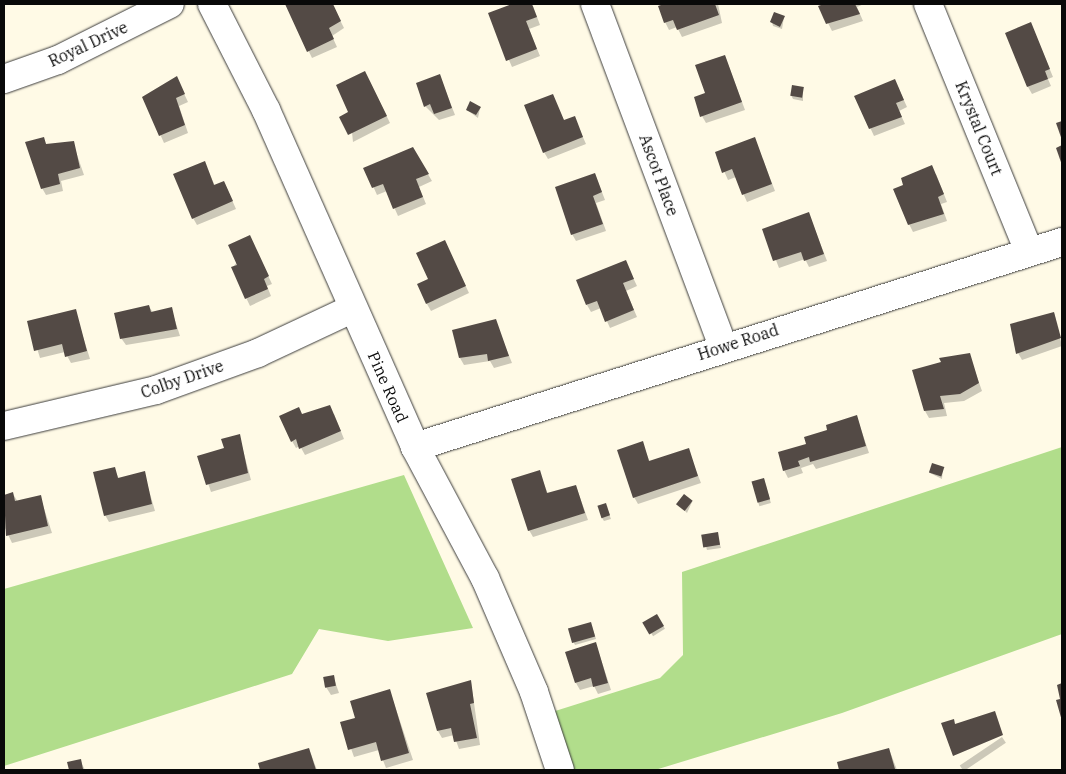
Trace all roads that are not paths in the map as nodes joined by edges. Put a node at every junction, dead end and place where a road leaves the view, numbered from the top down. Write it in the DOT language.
graph roads {
  1 [pos="170,4"];
  2 [pos="212,4"];
  3 [pos="595,4"];
  4 [pos="928,4"];
  5 [pos="4,78"];
  6 [pos="1062,242"];
  7 [pos="1029,251"];
  8 [pos="352,309"];
  9 [pos="723,347"];
  10 [pos="4,426"];
  11 [pos="415,447"];
  12 [pos="560,770"];
  1 -- 5 [label="street, Royal Drive"];
  2 -- 8 [label="street, Pine Road"];
  3 -- 9 [label="street, Ascot Place"];
  4 -- 7 [label="street, Krystal Court"];
  6 -- 7 [label="street, Howe Road"];
  7 -- 9 [label="street, Howe Road"];
  8 -- 10 [label="street, Colby Drive"];
  8 -- 11 [label="street, Pine Road"];
  9 -- 11 [label="street, Howe Road"];
  11 -- 12 [label="street, Pine Road"];
}
